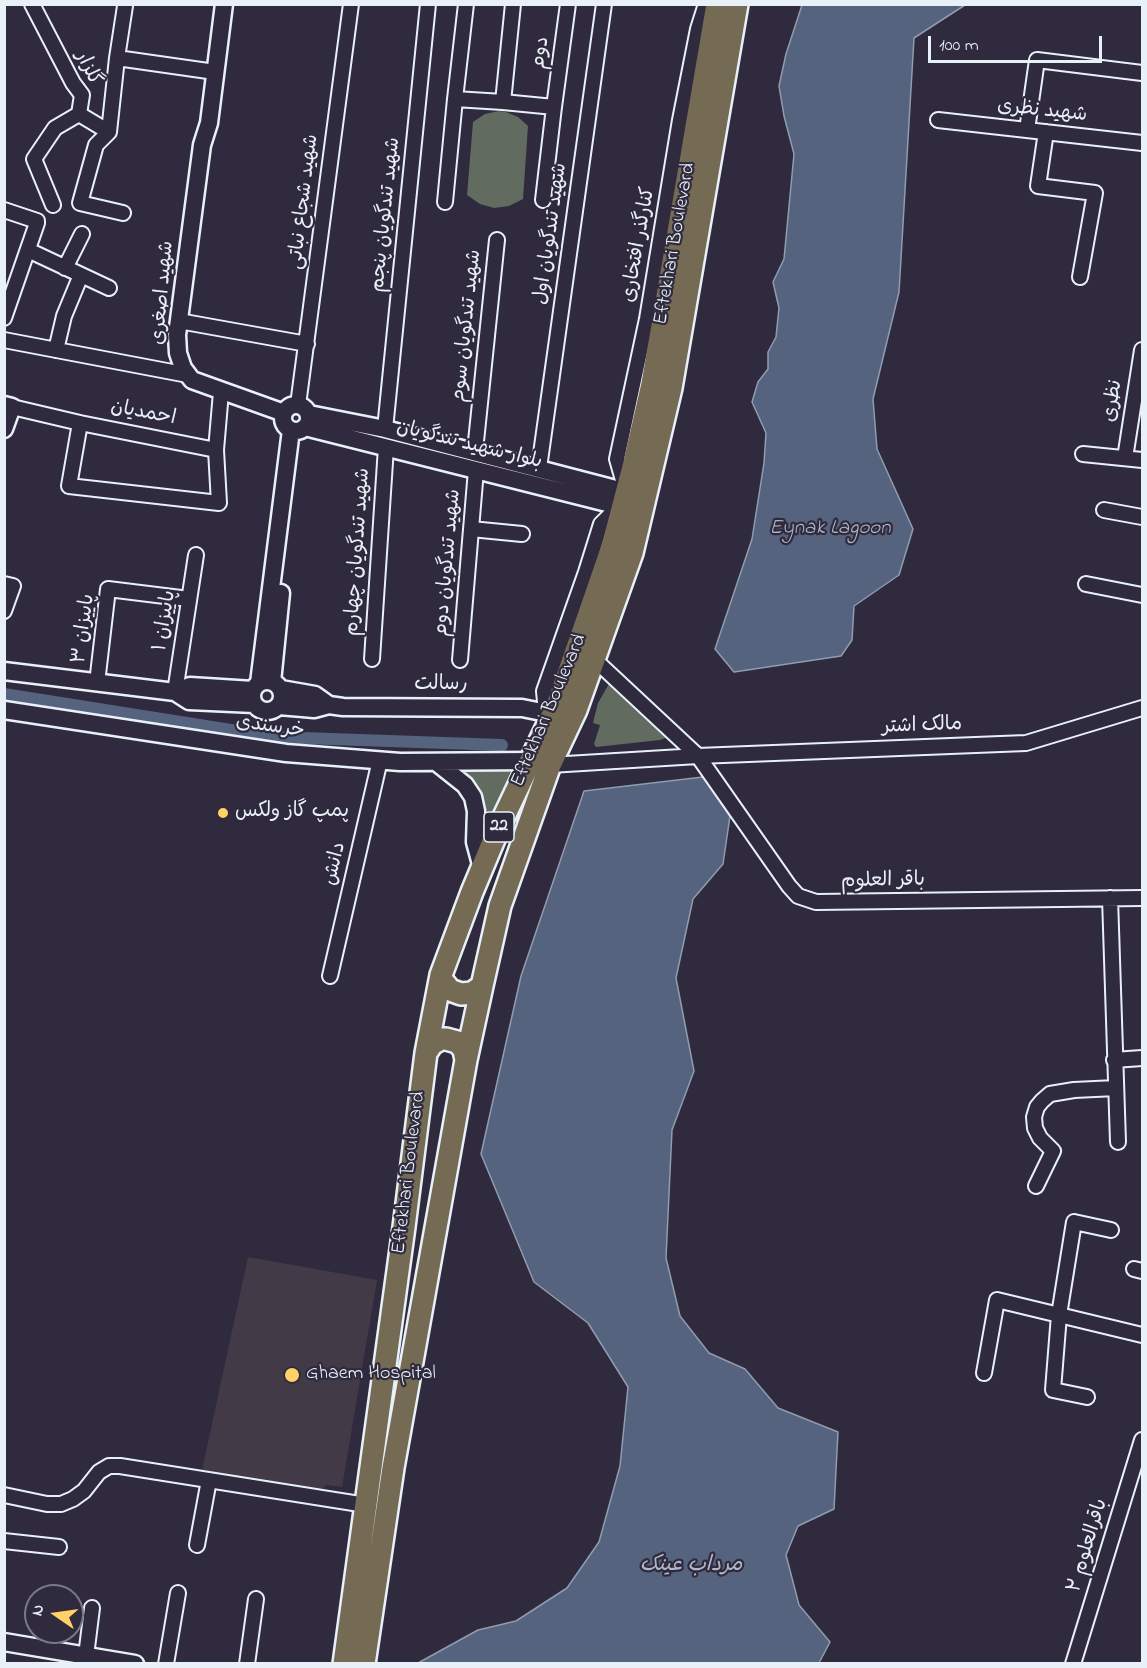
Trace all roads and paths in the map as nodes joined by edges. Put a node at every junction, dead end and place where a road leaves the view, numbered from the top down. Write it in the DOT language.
graph roads {
  1 [pos="32,4"];
  2 [pos="213,4"];
  3 [pos="224,4"];
  4 [pos="351,4"];
  5 [pos="428,4"];
  6 [pos="466,4"];
  7 [pos="513,4"];
  8 [pos="568,4"];
  9 [pos="604,4"];
  10 [pos="706,4"];
  11 [pos="717,4"];
  12 [pos="737,4"];
  13 [pos="125,6"];
  14 [pos="117,58"];
  15 [pos="211,71"];
  16 [pos="1143,74"];
  17 [pos="455,99"];
  18 [pos="503,102"];
  19 [pos="554,107"];
  20 [pos="79,114"];
  21 [pos="938,120"];
  22 [pos="1027,130"];
  23 [pos="109,132"];
  24 [pos="1046,132"];
  25 [pos="1143,143"];
  26 [pos="543,200"];
  27 [pos="445,202"];
  28 [pos="53,205"];
  29 [pos="4,210"];
  30 [pos="123,213"];
  31 [pos="82,234"];
  32 [pos="497,240"];
  33 [pos="28,250"];
  34 [pos="65,268"];
  35 [pos="81,275"];
  36 [pos="1080,277"];
  37 [pos="109,288"];
  38 [pos="4,318"];
  39 [pos="179,321"];
  40 [pos="4,340"];
  41 [pos="307,344"];
  42 [pos="56,350"];
  43 [pos="1142,355"];
  44 [pos="188,375"];
  45 [pos="221,392"];
  46 [pos="8,406"];
  47 [pos="304,421"];
  48 [pos="80,423"];
  49 [pos="4,429"];
  50 [pos="385,429"];
  51 [pos="386,447"];
  52 [pos="216,450"];
  53 [pos="475,451"];
  54 [pos="1083,454"];
  55 [pos="1125,458"];
  56 [pos="1143,460"];
  57 [pos="538,468"];
  58 [pos="476,470"];
  59 [pos="586,489"];
  60 [pos="625,500"];
  61 [pos="1104,510"];
  62 [pos="1143,517"];
  63 [pos="471,529"];
  64 [pos="522,534"];
  65 [pos="196,555"];
  66 [pos="4,584"];
  67 [pos="1086,584"];
  68 [pos="1143,596"];
  69 [pos="189,599"];
  70 [pos="4,611"];
  71 [pos="372,659"];
  72 [pos="594,659"];
  73 [pos="460,660"];
  74 [pos="4,671"];
  75 [pos="97,683"];
  76 [pos="175,692"];
  77 [pos="266,692"];
  78 [pos="1143,708"];
  79 [pos="4,710"];
  80 [pos="552,714"];
  81 [pos="698,756"];
  82 [pos="380,760"];
  83 [pos="436,762"];
  84 [pos="541,763"];
  85 [pos="482,868"];
  86 [pos="1110,898"];
  87 [pos="1143,898"];
  88 [pos="441,975"];
  89 [pos="330,976"];
  90 [pos="482,986"];
  91 [pos="426,1053"];
  92 [pos="1143,1058"];
  93 [pos="466,1060"];
  94 [pos="1114,1060"];
  95 [pos="1116,1088"];
  96 [pos="1118,1142"];
  97 [pos="1036,1186"];
  98 [pos="1111,1230"];
  99 [pos="1059,1315"];
  100 [pos="1143,1335"];
  101 [pos="984,1373"];
  102 [pos="1087,1397"];
  103 [pos="1143,1440"];
  104 [pos="209,1479"];
  105 [pos="4,1495"];
  106 [pos="366,1505"];
  107 [pos="4,1541"];
  108 [pos="197,1545"];
  109 [pos="59,1546"];
  110 [pos="178,1593"];
  111 [pos="256,1599"];
  112 [pos="92,1608"];
  113 [pos="4,1642"];
  114 [pos="86,1660"];
  115 [pos="135,1664"];
  116 [pos="166,1664"];
  117 [pos="247,1664"];
  118 [pos="344,1664"];
  119 [pos="364,1664"];
  120 [pos="1073,1664"];
  1 -- 20 [label="street, گلزار"];
  2 -- 15 [label="street, شهید اصغری"];
  3 -- 15 [label="street, شهید اصغری"];
  4 -- 41 [label="street, شهید شجاع نباتی"];
  5 -- 50 [label="street, شهید تندگویان پنجم"];
  6 -- 17 [label="street"];
  7 -- 18 [label="street"];
  8 -- 19 [label="street, دوم"];
  9 -- 57 [label="street, شهید تندگویان اول"];
  10 -- 60 [label="street, کنارگذر افتخاری"];
  11 -- 60 [label="highway, Eftekhari Boulevard / 22"];
  12 -- 72 [label="highway, Eftekhari Boulevard / 22"];
  13 -- 14 [label="street"];
  14 -- 15 [label="street"];
  14 -- 23 [label="street"];
  15 -- 39 [label="street, شهید اصغری"];
  16 -- 22 [label="street"];
  17 -- 18 [label="street"];
  17 -- 27 [label="street"];
  18 -- 19 [label="street"];
  19 -- 26 [label="street, دوم"];
  20 -- 23 [label="street"];
  20 -- 28 [label="street, گلزار"];
  21 -- 22 [label="street, شهید نظری"];
  22 -- 24 [label="street, شهید نظری"];
  23 -- 30 [label="street"];
  24 -- 25 [label="street, شهید نظری"];
  24 -- 36 [label="street"];
  29 -- 33 [label="street"];
  31 -- 34 [label="street"];
  32 -- 53 [label="street, شهید تندگویان سوم"];
  33 -- 34 [label="street"];
  33 -- 38 [label="street"];
  34 -- 35 [label="street"];
  35 -- 37 [label="street"];
  35 -- 42 [label="street"];
  39 -- 41 [label="street"];
  39 -- 44 [label="street, شهید اصغری"];
  40 -- 42 [label="street"];
  41 -- 47 [label="street, شهید شجاع نباتی"];
  42 -- 44 [label="street"];
  43 -- 55 [label="street, نظری"];
  44 -- 45 [label="street"];
  45 -- 47 [label="street"];
  45 -- 52 [label="street"];
  46 -- 48 [label="street, احمدیان"];
  46 -- 49 [label="street"];
  47 -- 50 [label="street, بلوار شهید تندگویان"];
  47 -- 51 [label="street, بلوار شهید تندگویان"];
  47 -- 77 [label="street"];
  48 -- 52 [label="street, احمدیان"];
  48 -- 52 [label="street"];
  50 -- 53 [label="street, بلوار شهید تندگویان"];
  51 -- 58 [label="street, بلوار شهید تندگویان"];
  51 -- 71 [label="street, شهید تندگویان چهارم"];
  53 -- 57 [label="street, بلوار شهید تندگویان"];
  54 -- 55 [label="street"];
  55 -- 56 [label="street"];
  57 -- 59 [label="street, بلوار شهید تندگویان"];
  58 -- 59 [label="street, بلوار شهید تندگویان"];
  58 -- 63 [label="street, شهید تندگویان دوم"];
  59 -- 60 [label="street, بلوار شهید تندگویان"];
  60 -- 80 [label="highway, Eftekhari Boulevard / 22"];
  61 -- 62 [label="street"];
  63 -- 64 [label="street"];
  63 -- 73 [label="street, شهید تندگویان دوم"];
  65 -- 69 [label="street, پاییزان ۱"];
  66 -- 70 [label="street"];
  67 -- 68 [label="street"];
  69 -- 75 [label="street, پاییزان ۳"];
  69 -- 76 [label="street, پاییزان ۱"];
  72 -- 81 [label="street, باقر العلوم"];
  72 -- 84 [label="highway, Eftekhari Boulevard / 22"];
  74 -- 75 [label="street, رسالت"];
  75 -- 76 [label="street, رسالت"];
  76 -- 77 [label="street, رسالت"];
  77 -- 80 [label="street, رسالت"];
  78 -- 81 [label="street, مالک اشتر"];
  79 -- 82 [label="street, خرسندی"];
  80 -- 84 [label="highway, Eftekhari Boulevard / 22"];
  81 -- 84 [label="street"];
  81 -- 86 [label="street, باقر العلوم"];
  82 -- 83 [label="street, خرسندی"];
  82 -- 89 [label="street, دانش"];
  83 -- 84 [label="street, خرسندی"];
  83 -- 85 [label="street"];
  84 -- 85 [label="highway, Eftekhari Boulevard / 22"];
  84 -- 90 [label="highway, Eftekhari Boulevard / 22"];
  85 -- 88 [label="highway, Eftekhari Boulevard / 22"];
  86 -- 87 [label="street, باقر العلوم"];
  86 -- 94 [label="street"];
  88 -- 90 [label="highway"];
  88 -- 91 [label="highway, Eftekhari Boulevard / 22"];
  90 -- 93 [label="highway, Eftekhari Boulevard / 22"];
  91 -- 93 [label="highway"];
  91 -- 106 [label="highway, Eftekhari Boulevard / 22"];
  92 -- 94 [label="street"];
  93 -- 119 [label="highway, Eftekhari Boulevard / 22"];
  94 -- 95 [label="street"];
  95 -- 96 [label="street"];
  95 -- 97 [label="street"];
  98 -- 99 [label="street"];
  99 -- 100 [label="street"];
  99 -- 101 [label="street"];
  99 -- 102 [label="street"];
  103 -- 120 [label="street, باقرالعلوم ۲"];
  104 -- 105 [label="street"];
  104 -- 106 [label="street"];
  104 -- 108 [label="street"];
  106 -- 118 [label="highway, Eftekhari Boulevard / 22"];
  107 -- 109 [label="street"];
  110 -- 116 [label="street"];
  111 -- 117 [label="street"];
  112 -- 114 [label="street"];
  113 -- 114 [label="street"];
  114 -- 115 [label="street"];
}
